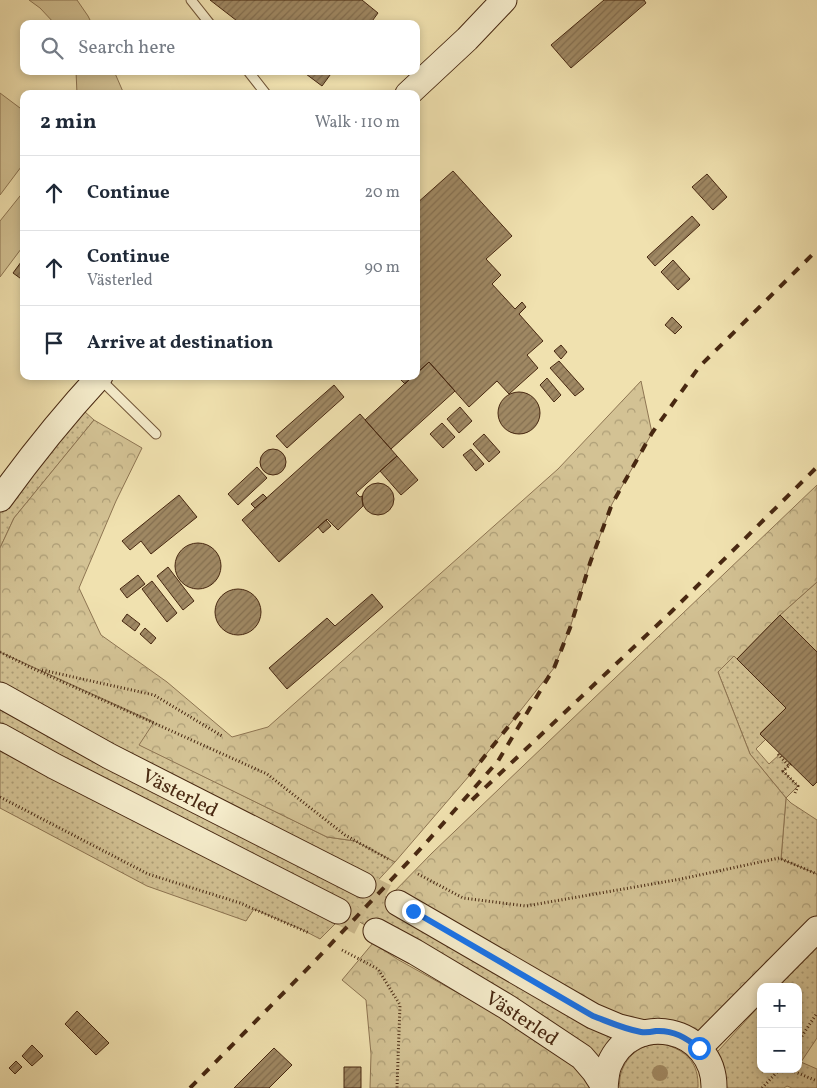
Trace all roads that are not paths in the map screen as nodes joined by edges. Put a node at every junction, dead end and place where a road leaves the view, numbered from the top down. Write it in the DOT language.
graph roads {
  1 [pos="191,0"];
  2 [pos="504,0"];
  3 [pos="207,20"];
  4 [pos="251,75"];
  5 [pos="263,90"];
  6 [pos="412,90"];
  7 [pos="96,380"];
  8 [pos="102,380"];
  9 [pos="156,434"];
  10 [pos="0,499"];
  11 [pos="0,695"];
  12 [pos="0,736"];
  13 [pos="363,885"];
  14 [pos="398,903"];
  15 [pos="338,911"];
  16 [pos="817,929"];
  17 [pos="376,931"];
  18 [pos="817,942"];
  19 [pos="781,983"];
  20 [pos="757,1008"];
  21 [pos="644,1033"];
  22 [pos="704,1055"];
  23 [pos="605,1088"];
  24 [pos="714,1088"];
  1 -- 3 [label="lane"];
  2 -- 6 [label="street"];
  4 -- 5 [label="lane"];
  7 -- 10 [label="street"];
  8 -- 9 [label="lane"];
  11 -- 13 [label="street, Västerled"];
  12 -- 15 [label="street, Västerled"];
  14 -- 21 [label="street, Västerled"];
  16 -- 22 [label="street"];
  17 -- 23 [label="street, Västerled"];
  18 -- 19 [label="street"];
  20 -- 22 [label="street"];
  21 -- 22 [label="street, Västerled"];
  21 -- 23 [label="street"];
  22 -- 24 [label="street"];
}
